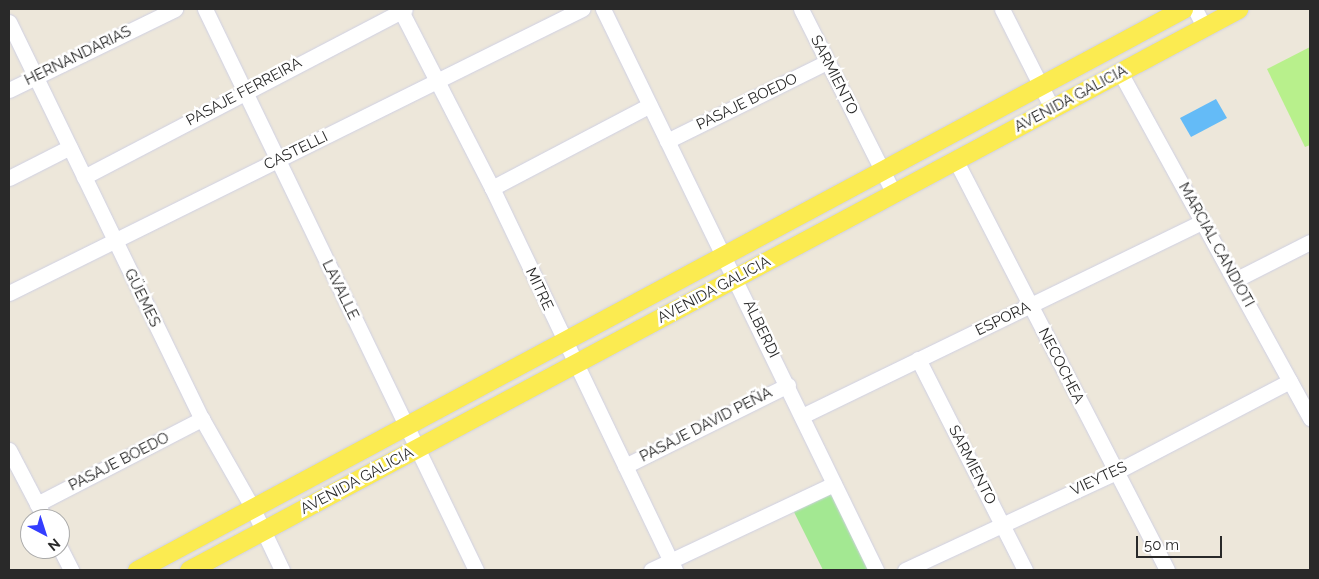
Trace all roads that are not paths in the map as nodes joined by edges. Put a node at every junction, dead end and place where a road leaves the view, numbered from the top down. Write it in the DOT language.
graph roads {
  1 [pos="175,9"];
  2 [pos="205,9"];
  3 [pos="582,9"];
  4 [pos="603,9"];
  5 [pos="801,9"];
  6 [pos="1002,9"];
  7 [pos="1183,9"];
  8 [pos="1195,9"];
  9 [pos="1238,9"];
  10 [pos="402,10"];
  11 [pos="9,22"];
  12 [pos="1204,27"];
  13 [pos="827,62"];
  14 [pos="1121,74"];
  15 [pos="35,77"];
  16 [pos="438,81"];
  17 [pos="1041,86"];
  18 [pos="9,90"];
  19 [pos="245,91"];
  20 [pos="650,105"];
  21 [pos="1052,108"];
  22 [pos="667,141"];
  23 [pos="70,147"];
  24 [pos="278,160"];
  25 [pos="956,161"];
  26 [pos="883,171"];
  27 [pos="84,177"];
  28 [pos="9,178"];
  29 [pos="492,188"];
  30 [pos="894,194"];
  31 [pos="1203,221"];
  32 [pos="114,238"];
  33 [pos="1310,242"];
  34 [pos="725,256"];
  35 [pos="736,278"];
  36 [pos="1235,280"];
  37 [pos="9,293"];
  38 [pos="1030,306"];
  39 [pos="563,341"];
  40 [pos="918,359"];
  41 [pos="575,365"];
  42 [pos="1290,381"];
  43 [pos="788,385"];
  44 [pos="802,416"];
  45 [pos="1310,418"];
  46 [pos="202,420"];
  47 [pos="406,425"];
  48 [pos="418,449"];
  49 [pos="9,450"];
  50 [pos="625,466"];
  51 [pos="1116,472"];
  52 [pos="834,484"];
  53 [pos="37,504"];
  54 [pos="252,507"];
  55 [pos="40,509"];
  56 [pos="1002,524"];
  57 [pos="263,531"];
  58 [pos="66,559"];
  59 [pos="672,565"];
  60 [pos="72,570"];
  61 [pos="137,570"];
  62 [pos="189,570"];
  63 [pos="282,570"];
  64 [pos="476,570"];
  65 [pos="651,570"];
  66 [pos="876,570"];
  67 [pos="905,570"];
  68 [pos="1025,570"];
  69 [pos="1167,570"];
  1 -- 15 [label="street, HERNANDARIAS"];
  2 -- 19 [label="street, LAVALLE"];
  3 -- 16 [label="street, CASTELLI"];
  4 -- 20 [label="street, ALBERDI"];
  5 -- 13 [label="street, SARMIENTO"];
  6 -- 17 [label="street"];
  7 -- 17 [label="main road, AVENIDA GALICIA"];
  8 -- 12 [label="street"];
  9 -- 12 [label="main road, AVENIDA GALICIA"];
  10 -- 16 [label="street, MITRE"];
  10 -- 19 [label="street, PASAJE FERREIRA"];
  11 -- 15 [label="street, GÜEMES"];
  12 -- 14 [label="main road, AVENIDA GALICIA"];
  13 -- 22 [label="street, PASAJE BOEDO"];
  13 -- 26 [label="street, SARMIENTO"];
  14 -- 21 [label="main road, AVENIDA GALICIA"];
  14 -- 31 [label="street, MARCIAL CANDIOTI"];
  15 -- 18 [label="street, HERNANDARIAS"];
  15 -- 23 [label="street, GÜEMES"];
  16 -- 24 [label="street, CASTELLI"];
  16 -- 29 [label="street, MITRE"];
  17 -- 21 [label="street"];
  17 -- 26 [label="main road, AVENIDA GALICIA"];
  19 -- 24 [label="street, LAVALLE"];
  19 -- 27 [label="street, PASAJE FERREIRA"];
  20 -- 22 [label="street, ALBERDI"];
  20 -- 29 [label="street"];
  21 -- 25 [label="main road, AVENIDA GALICIA"];
  22 -- 34 [label="street, ALBERDI"];
  23 -- 27 [label="street, GÜEMES"];
  23 -- 28 [label="street"];
  24 -- 32 [label="street, CASTELLI"];
  24 -- 47 [label="street, LAVALLE"];
  25 -- 30 [label="main road, AVENIDA GALICIA"];
  25 -- 38 [label="street, NECOCHEA"];
  26 -- 30 [label="street, SARMIENTO"];
  26 -- 34 [label="main road, AVENIDA GALICIA"];
  27 -- 32 [label="street, GÜEMES"];
  29 -- 39 [label="street, MITRE"];
  30 -- 35 [label="main road, AVENIDA GALICIA"];
  31 -- 36 [label="street, MARCIAL CANDIOTI"];
  31 -- 38 [label="street, ESPORA"];
  32 -- 37 [label="street, CASTELLI"];
  32 -- 46 [label="street, GÜEMES"];
  33 -- 36 [label="street"];
  34 -- 35 [label="street, ALBERDI"];
  34 -- 39 [label="main road, AVENIDA GALICIA"];
  35 -- 41 [label="main road, AVENIDA GALICIA"];
  35 -- 43 [label="street, ALBERDI"];
  36 -- 42 [label="street, MARCIAL CANDIOTI"];
  38 -- 40 [label="street, ESPORA"];
  38 -- 51 [label="street, NECOCHEA"];
  39 -- 41 [label="street, MITRE"];
  39 -- 47 [label="main road, AVENIDA GALICIA"];
  40 -- 44 [label="street, ESPORA"];
  40 -- 56 [label="street, SARMIENTO"];
  41 -- 48 [label="main road, AVENIDA GALICIA"];
  41 -- 50 [label="street, MITRE"];
  42 -- 45 [label="street, MARCIAL CANDIOTI"];
  42 -- 51 [label="street, VIEYTES"];
  43 -- 44 [label="street, ALBERDI"];
  43 -- 50 [label="street, PASAJE DAVID PEÑA"];
  44 -- 52 [label="street, ALBERDI"];
  46 -- 53 [label="street, PASAJE BOEDO"];
  46 -- 54 [label="street, GÜEMES"];
  47 -- 48 [label="street, LAVALLE"];
  47 -- 54 [label="main road, AVENIDA GALICIA"];
  48 -- 57 [label="main road, AVENIDA GALICIA"];
  48 -- 64 [label="street, LAVALLE"];
  49 -- 53 [label="street"];
  50 -- 59 [label="street, MITRE"];
  51 -- 56 [label="street, VIEYTES"];
  51 -- 69 [label="street, NECOCHEA"];
  52 -- 59 [label="street"];
  52 -- 66 [label="street, ALBERDI"];
  53 -- 55 [label="street"];
  54 -- 57 [label="street, GÜEMES"];
  54 -- 61 [label="main road, AVENIDA GALICIA"];
  56 -- 67 [label="street, VIEYTES"];
  56 -- 68 [label="street, SARMIENTO"];
  57 -- 62 [label="main road, AVENIDA GALICIA"];
  57 -- 63 [label="street, GÜEMES"];
  58 -- 60 [label="street"];
  59 -- 65 [label="street"];
}
